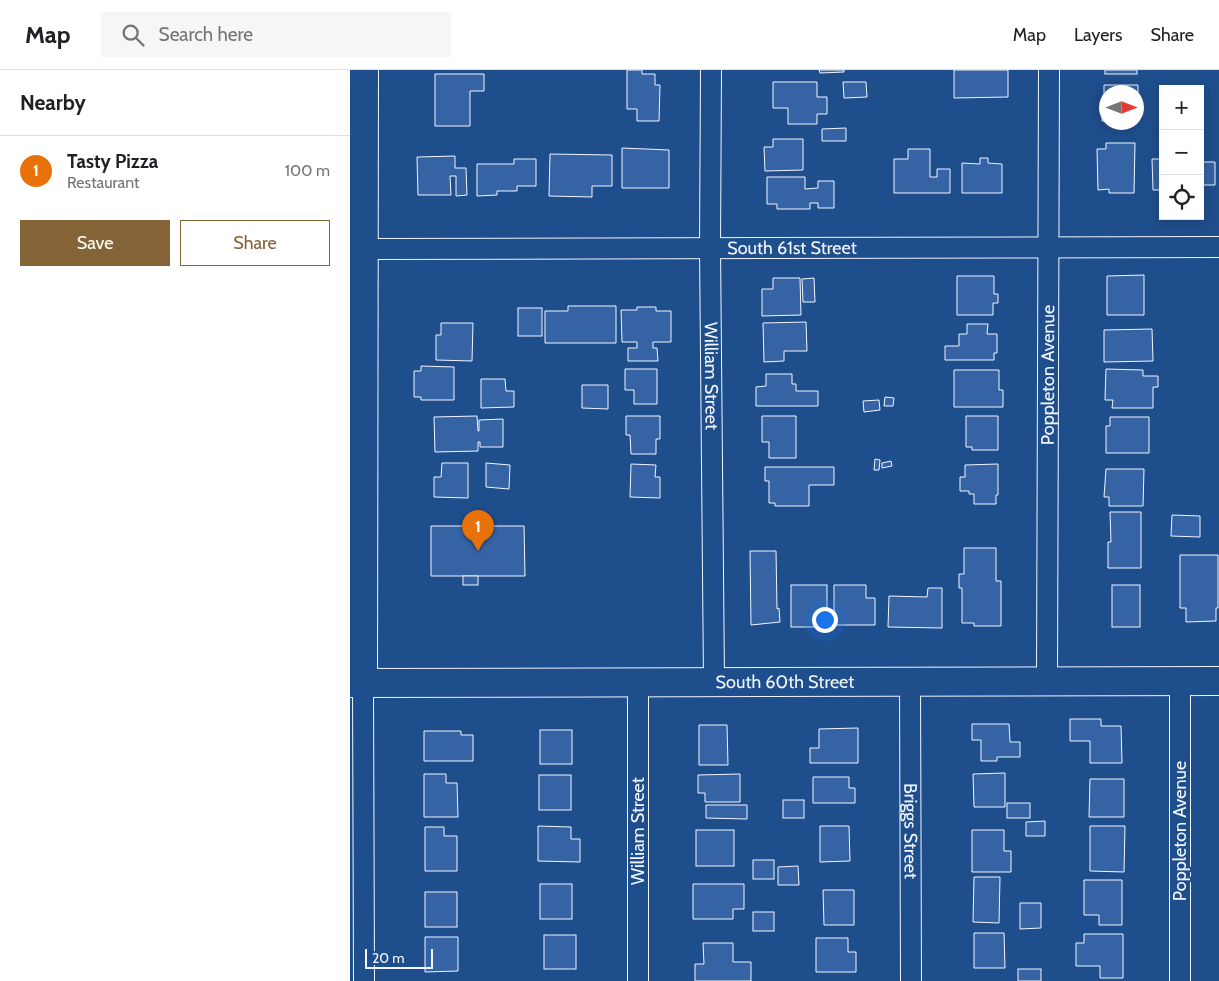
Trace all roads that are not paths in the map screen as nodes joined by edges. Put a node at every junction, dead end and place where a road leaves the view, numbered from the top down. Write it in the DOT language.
graph roads {
  1 [pos="364,70"];
  2 [pos="711,70"];
  3 [pos="1049,70"];
  4 [pos="1048,247"];
  5 [pos="1219,247"];
  6 [pos="710,248"];
  7 [pos="364,249"];
  8 [pos="638,681"];
  9 [pos="714,681"];
  10 [pos="910,681"];
  11 [pos="1047,681"];
  12 [pos="1180,681"];
  13 [pos="1219,681"];
  14 [pos="356,683"];
  15 [pos="364,981"];
  16 [pos="638,981"];
  17 [pos="911,981"];
  18 [pos="1180,981"];
  1 -- 7 [label="main road"];
  2 -- 6 [label="street, William Street"];
  3 -- 4 [label="street, Poppleton Avenue"];
  4 -- 5 [label="street, South 61st Street"];
  4 -- 6 [label="street, South 61st Street"];
  4 -- 11 [label="street, Poppleton Avenue"];
  6 -- 7 [label="street, South 61st Street"];
  6 -- 9 [label="street, William Street"];
  7 -- 14 [label="main road"];
  8 -- 9 [label="main road, South 60th Street"];
  8 -- 14 [label="main road, South 60th Street"];
  8 -- 16 [label="street, William Street"];
  9 -- 10 [label="main road, South 60th Street"];
  10 -- 11 [label="main road, South 60th Street"];
  10 -- 17 [label="street, Briggs Street"];
  11 -- 12 [label="main road, South 60th Street"];
  12 -- 13 [label="main road, South 60th Street"];
  12 -- 18 [label="street, Poppleton Avenue"];
  14 -- 15 [label="street"];
}
